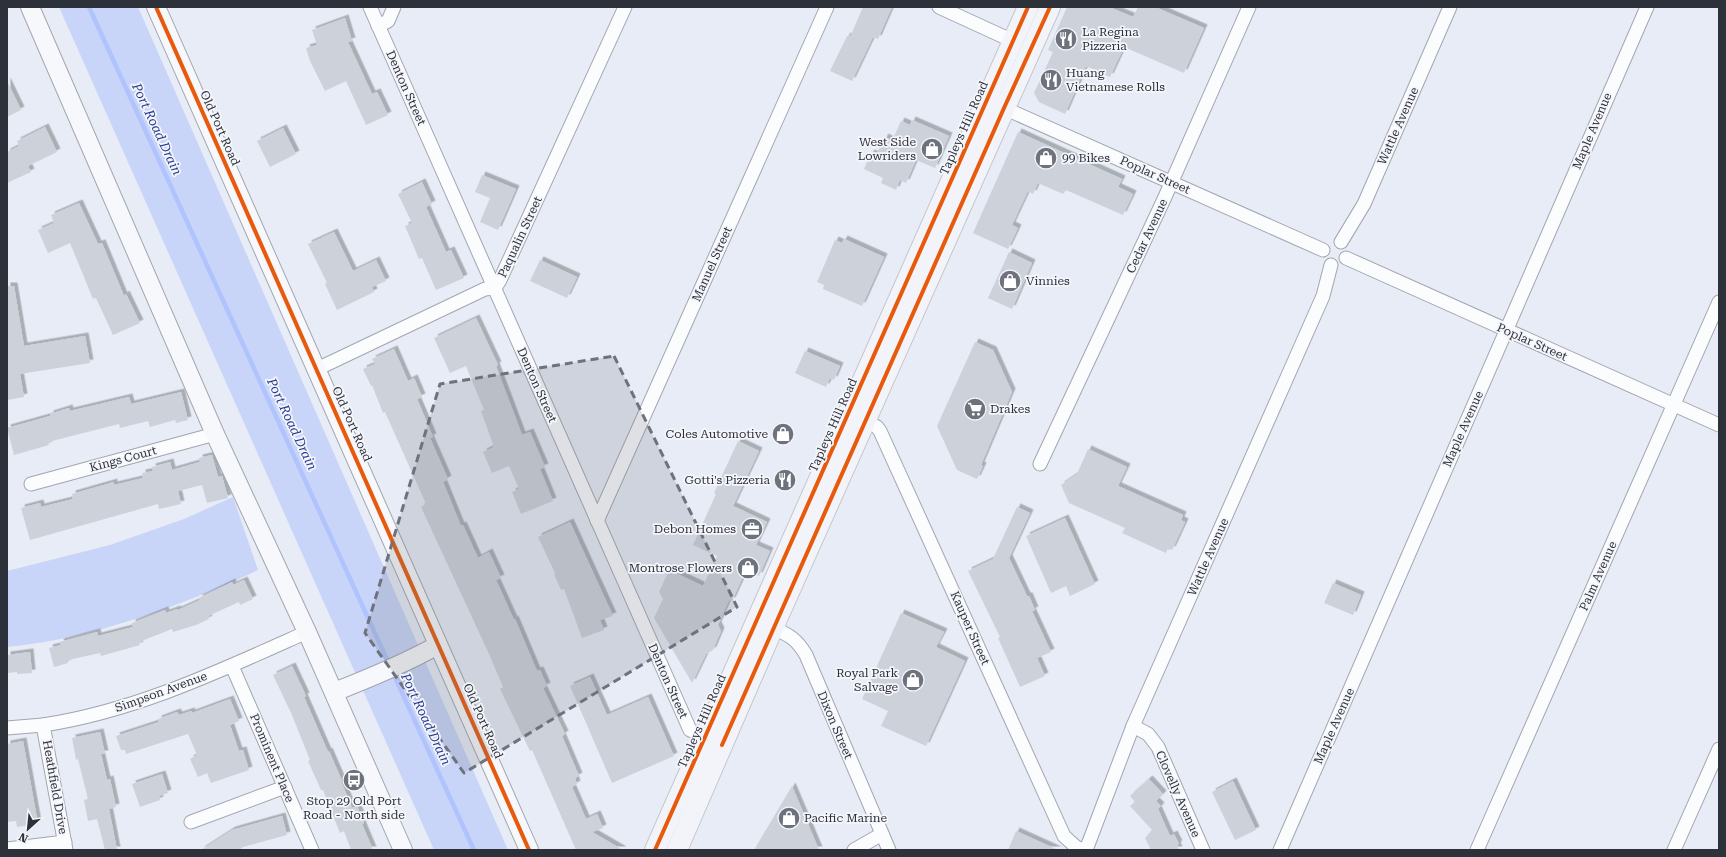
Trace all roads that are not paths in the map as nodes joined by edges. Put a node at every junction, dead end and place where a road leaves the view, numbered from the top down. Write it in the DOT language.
graph roads {
  1 [pos="30,7"];
  2 [pos="156,7"];
  3 [pos="370,7"];
  4 [pos="394,7"];
  5 [pos="625,7"];
  6 [pos="827,7"];
  7 [pos="939,7"];
  8 [pos="1028,7"];
  9 [pos="1050,7"];
  10 [pos="1249,7"];
  11 [pos="1450,7"];
  12 [pos="1646,7"];
  13 [pos="378,26"];
  14 [pos="1013,41"];
  15 [pos="995,104"];
  16 [pos="1172,182"];
  17 [pos="1341,242"];
  18 [pos="1323,250"];
  19 [pos="1346,258"];
  20 [pos="1331,265"];
  21 [pos="495,288"];
  22 [pos="1719,302"];
  23 [pos="1506,330"];
  24 [pos="317,369"];
  25 [pos="1673,405"];
  26 [pos="858,416"];
  27 [pos="1719,425"];
  28 [pos="215,434"];
  29 [pos="1040,464"];
  30 [pos="31,484"];
  31 [pos="598,521"];
  32 [pos="766,624"];
  33 [pos="307,632"];
  34 [pos="438,645"];
  35 [pos="232,666"];
  36 [pos="334,692"];
  37 [pos="43,725"];
  38 [pos="1133,726"];
  39 [pos="7,728"];
  40 [pos="714,741"];
  41 [pos="1719,749"];
  42 [pos="284,787"];
  43 [pos="191,822"];
  44 [pos="882,834"];
  45 [pos="65,846"];
  46 [pos="7,849"];
  47 [pos="312,850"];
  48 [pos="403,850"];
  49 [pos="529,850"];
  50 [pos="655,850"];
  51 [pos="677,850"];
  52 [pos="854,850"];
  53 [pos="889,850"];
  54 [pos="1082,850"];
  55 [pos="1086,850"];
  56 [pos="1203,850"];
  57 [pos="1280,850"];
  58 [pos="1477,850"];
  59 [pos="1674,850"];
  1 -- 28 [label="main road"];
  2 -- 24 [label="main road, Old Port Road"];
  3 -- 13 [label="street, Denton Street"];
  4 -- 13 [label="street"];
  5 -- 21 [label="street, Paqualin Street"];
  6 -- 31 [label="street, Manuel Street"];
  7 -- 14 [label="street"];
  8 -- 14 [label="main road, Tapleys Hill Road"];
  9 -- 15 [label="main road, Tapleys Hill Road"];
  10 -- 16 [label="street, Cedar Avenue"];
  11 -- 17 [label="street, Wattle Avenue"];
  12 -- 23 [label="street, Maple Avenue"];
  13 -- 21 [label="street, Denton Street"];
  14 -- 15 [label="main road, Tapleys Hill Road"];
  15 -- 16 [label="street, Poplar Street"];
  15 -- 26 [label="main road, Tapleys Hill Road"];
  16 -- 18 [label="street, Poplar Street"];
  16 -- 29 [label="street, Cedar Avenue"];
  17 -- 18 [label="street"];
  17 -- 19 [label="street"];
  18 -- 20 [label="street"];
  19 -- 20 [label="street"];
  19 -- 23 [label="street, Poplar Street"];
  20 -- 38 [label="street, Wattle Avenue"];
  21 -- 24 [label="street, Paqualin Street"];
  21 -- 31 [label="street, Denton Street"];
  22 -- 25 [label="street, Palm Avenue"];
  23 -- 25 [label="street, Poplar Street"];
  23 -- 57 [label="street, Maple Avenue"];
  24 -- 34 [label="main road, Old Port Road"];
  25 -- 27 [label="street, Poplar Street"];
  25 -- 58 [label="street, Palm Avenue"];
  26 -- 32 [label="main road, Tapleys Hill Road"];
  26 -- 54 [label="street, Kauper Street"];
  28 -- 30 [label="street, Kings Court"];
  28 -- 33 [label="main road"];
  31 -- 40 [label="street, Denton Street"];
  32 -- 40 [label="main road, Tapleys Hill Road"];
  32 -- 44 [label="street, Dixon Street"];
  33 -- 35 [label="street, Simpson Avenue"];
  33 -- 36 [label="main road"];
  34 -- 36 [label="main road"];
  34 -- 49 [label="main road, Old Port Road"];
  35 -- 37 [label="street, Simpson Avenue"];
  35 -- 42 [label="street, Prominent Place"];
  36 -- 48 [label="main road"];
  37 -- 39 [label="street, Simpson Avenue"];
  37 -- 45 [label="street, Heathfield Drive"];
  38 -- 55 [label="street, Wattle Avenue"];
  38 -- 56 [label="street, Clovelly Avenue"];
  40 -- 50 [label="main road, Tapleys Hill Road"];
  40 -- 51 [label="main road, Tapleys Hill Road"];
  41 -- 59 [label="street"];
  42 -- 43 [label="street"];
  42 -- 47 [label="street, Prominent Place"];
  44 -- 52 [label="street"];
  44 -- 53 [label="street, Dixon Street"];
  45 -- 46 [label="street"];
}
